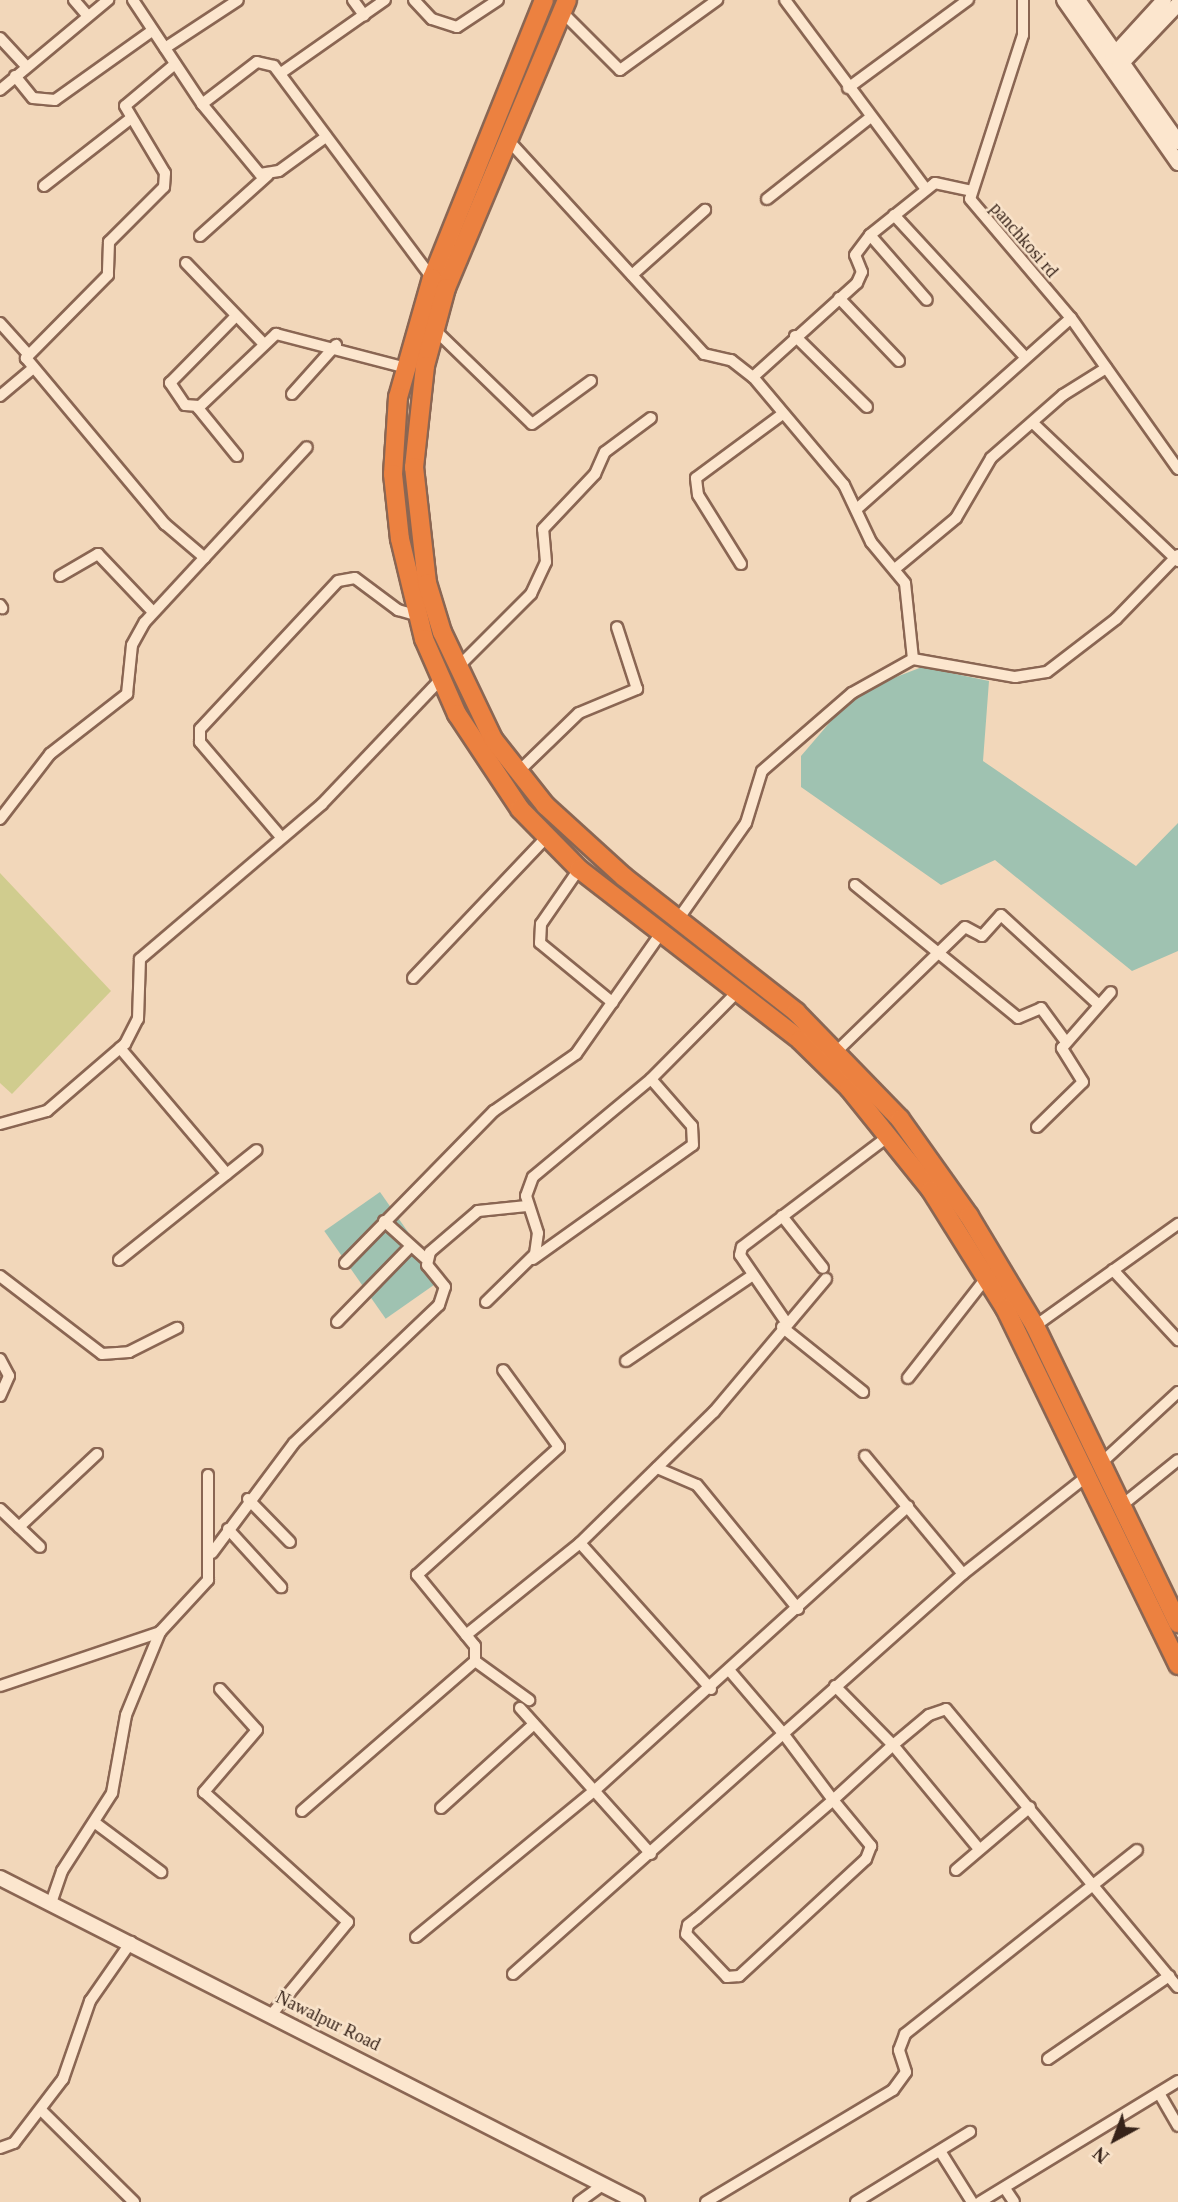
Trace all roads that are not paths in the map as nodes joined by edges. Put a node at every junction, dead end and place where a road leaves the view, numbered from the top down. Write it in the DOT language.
graph roads {
  1 [pos="74,0"];
  2 [pos="108,0"];
  3 [pos="133,0"];
  4 [pos="354,0"];
  5 [pos="385,0"];
  6 [pos="414,0"];
  7 [pos="498,0"];
  8 [pos="544,0"];
  9 [pos="717,0"];
  10 [pos="785,0"];
  11 [pos="968,0"];
  12 [pos="1023,0"];
  13 [pos="1064,0"];
  14 [pos="1078,0"];
  15 [pos="1164,0"];
  16 [pos="234,1"];
  17 [pos="1178,4"];
  18 [pos="565,6"];
  19 [pos="364,15"];
  20 [pos="88,16"];
  21 [pos="153,30"];
  22 [pos="0,38"];
  23 [pos="165,48"];
  24 [pos="1116,61"];
  25 [pos="175,64"];
  26 [pos="26,66"];
  27 [pos="281,74"];
  28 [pos="15,76"];
  29 [pos="848,88"];
  30 [pos="0,90"];
  31 [pos="202,104"];
  32 [pos="871,117"];
  33 [pos="130,119"];
  34 [pos="323,139"];
  35 [pos="509,141"];
  36 [pos="1178,142"];
  37 [pos="1178,163"];
  38 [pos="268,175"];
  39 [pos="44,186"];
  40 [pos="926,188"];
  41 [pos="969,190"];
  42 [pos="767,199"];
  43 [pos="705,210"];
  44 [pos="894,215"];
  45 [pos="870,235"];
  46 [pos="200,236"];
  47 [pos="186,263"];
  48 [pos="632,275"];
  49 [pos="432,278"];
  50 [pos="839,298"];
  51 [pos="927,299"];
  52 [pos="236,316"];
  53 [pos="1071,318"];
  54 [pos="0,323"];
  55 [pos="434,329"];
  56 [pos="795,336"];
  57 [pos="262,342"];
  58 [pos="336,345"];
  59 [pos="27,354"];
  60 [pos="1023,355"];
  61 [pos="899,361"];
  62 [pos="404,367"];
  63 [pos="1106,369"];
  64 [pos="30,370"];
  65 [pos="424,372"];
  66 [pos="753,377"];
  67 [pos="591,381"];
  68 [pos="292,394"];
  69 [pos="0,396"];
  70 [pos="199,405"];
  71 [pos="867,407"];
  72 [pos="781,415"];
  73 [pos="651,418"];
  74 [pos="1034,424"];
  75 [pos="307,447"];
  76 [pos="237,456"];
  77 [pos="1178,469"];
  78 [pos="859,507"];
  79 [pos="205,558"];
  80 [pos="1177,558"];
  81 [pos="741,564"];
  82 [pos="896,568"];
  83 [pos="60,576"];
  84 [pos="153,612"];
  85 [pos="416,615"];
  86 [pos="617,627"];
  87 [pos="913,659"];
  88 [pos="456,668"];
  89 [pos="440,680"];
  90 [pos="517,773"];
  91 [pos="0,819"];
  92 [pos="281,836"];
  93 [pos="547,837"];
  94 [pos="579,869"];
  95 [pos="855,885"];
  96 [pos="680,918"];
  97 [pos="663,930"];
  98 [pos="942,956"];
  99 [pos="413,978"];
  100 [pos="739,989"];
  101 [pos="1111,992"];
  102 [pos="613,1003"];
  103 [pos="1099,1005"];
  104 [pos="1066,1042"];
  105 [pos="120,1048"];
  106 [pos="838,1051"];
  107 [pos="651,1079"];
  108 [pos="0,1124"];
  109 [pos="1037,1127"];
  110 [pos="890,1135"];
  111 [pos="257,1150"];
  112 [pos="227,1174"];
  113 [pos="527,1206"];
  114 [pos="782,1216"];
  115 [pos="384,1221"];
  116 [pos="1178,1224"];
  117 [pos="408,1248"];
  118 [pos="425,1258"];
  119 [pos="119,1260"];
  120 [pos="530,1261"];
  121 [pos="345,1263"];
  122 [pos="1113,1270"];
  123 [pos="753,1275"];
  124 [pos="988,1277"];
  125 [pos="1,1281"];
  126 [pos="486,1302"];
  127 [pos="337,1322"];
  128 [pos="784,1324"];
  129 [pos="1035,1326"];
  130 [pos="177,1328"];
  131 [pos="1178,1340"];
  132 [pos="0,1359"];
  133 [pos="626,1360"];
  134 [pos="503,1370"];
  135 [pos="908,1378"];
  136 [pos="863,1392"];
  137 [pos="1178,1392"];
  138 [pos="0,1396"];
  139 [pos="96,1454"];
  140 [pos="865,1456"];
  141 [pos="1178,1460"];
  142 [pos="1100,1464"];
  143 [pos="657,1468"];
  144 [pos="208,1475"];
  145 [pos="1086,1477"];
  146 [pos="248,1499"];
  147 [pos="908,1506"];
  148 [pos="1121,1506"];
  149 [pos="0,1509"];
  150 [pos="19,1527"];
  151 [pos="228,1529"];
  152 [pos="290,1542"];
  153 [pos="580,1543"];
  154 [pos="40,1547"];
  155 [pos="212,1552"];
  156 [pos="963,1574"];
  157 [pos="281,1587"];
  158 [pos="798,1609"];
  159 [pos="1178,1623"];
  160 [pos="160,1632"];
  161 [pos="466,1635"];
  162 [pos="475,1661"];
  163 [pos="1178,1665"];
  164 [pos="729,1670"];
  165 [pos="0,1686"];
  166 [pos="835,1686"];
  167 [pos="220,1689"];
  168 [pos="711,1689"];
  169 [pos="529,1700"];
  170 [pos="520,1708"];
  171 [pos="534,1724"];
  172 [pos="782,1732"];
  173 [pos="894,1745"];
  174 [pos="594,1791"];
  175 [pos="833,1800"];
  176 [pos="1030,1807"];
  177 [pos="441,1808"];
  178 [pos="302,1811"];
  179 [pos="94,1822"];
  180 [pos="979,1849"];
  181 [pos="1137,1850"];
  182 [pos="651,1854"];
  183 [pos="956,1870"];
  184 [pos="161,1872"];
  185 [pos="0,1878"];
  186 [pos="1096,1883"];
  187 [pos="51,1903"];
  188 [pos="416,1937"];
  189 [pos="131,1942"];
  190 [pos="513,1974"];
  191 [pos="1169,1976"];
  192 [pos="1178,1987"];
  193 [pos="271,2015"];
  194 [pos="1048,2059"];
  195 [pos="1178,2081"];
  196 [pos="1159,2093"];
  197 [pos="41,2110"];
  198 [pos="1178,2126"];
  199 [pos="970,2132"];
  200 [pos="0,2148"];
  201 [pos="940,2151"];
  202 [pos="602,2185"];
  203 [pos="1006,2190"];
  204 [pos="134,2202"];
  205 [pos="579,2202"];
  206 [pos="637,2202"];
  207 [pos="706,2202"];
  208 [pos="856,2202"];
  209 [pos="972,2202"];
  210 [pos="980,2202"];
  211 [pos="1014,2202"];
  1 -- 20 [label="street"];
  2 -- 20 [label="street"];
  3 -- 21 [label="street"];
  4 -- 19 [label="street"];
  5 -- 19 [label="street"];
  6 -- 7 [label="street"];
  8 -- 49 [label="highway"];
  9 -- 18 [label="street"];
  10 -- 29 [label="street"];
  11 -- 29 [label="street"];
  12 -- 41 [label="street"];
  13 -- 24 [label="street"];
  14 -- 24 [label="street"];
  15 -- 24 [label="street"];
  16 -- 23 [label="street"];
  17 -- 24 [label="street"];
  18 -- 35 [label="highway"];
  19 -- 27 [label="street"];
  20 -- 26 [label="street"];
  21 -- 23 [label="street"];
  21 -- 28 [label="street"];
  22 -- 26 [label="street"];
  23 -- 25 [label="street"];
  24 -- 36 [label="street"];
  24 -- 37 [label="street"];
  25 -- 31 [label="street"];
  25 -- 33 [label="street"];
  26 -- 28 [label="street"];
  27 -- 31 [label="street"];
  27 -- 34 [label="street"];
  28 -- 30 [label="street"];
  29 -- 32 [label="street"];
  31 -- 38 [label="street"];
  32 -- 40 [label="street"];
  32 -- 42 [label="street"];
  33 -- 39 [label="street"];
  33 -- 59 [label="street"];
  34 -- 38 [label="street"];
  34 -- 49 [label="street"];
  35 -- 48 [label="street"];
  35 -- 55 [label="highway"];
  38 -- 46 [label="street"];
  40 -- 41 [label="street"];
  40 -- 44 [label="street"];
  41 -- 53 [label="street, panchkosi rd"];
  43 -- 48 [label="street"];
  44 -- 45 [label="street"];
  44 -- 60 [label="street"];
  45 -- 50 [label="street"];
  45 -- 51 [label="street"];
  47 -- 52 [label="street"];
  48 -- 66 [label="street"];
  49 -- 62 [label="highway"];
  50 -- 56 [label="street"];
  50 -- 61 [label="street"];
  52 -- 57 [label="street"];
  52 -- 70 [label="street"];
  53 -- 60 [label="street"];
  53 -- 63 [label="street, panchkosi rd"];
  54 -- 59 [label="street"];
  55 -- 65 [label="highway"];
  55 -- 67 [label="street"];
  56 -- 66 [label="street"];
  56 -- 71 [label="street"];
  57 -- 58 [label="street"];
  57 -- 70 [label="street"];
  58 -- 62 [label="street"];
  58 -- 68 [label="street"];
  59 -- 64 [label="street"];
  60 -- 78 [label="street"];
  62 -- 65 [label="street"];
  62 -- 85 [label="highway"];
  63 -- 74 [label="street"];
  63 -- 77 [label="street, panchkosi rd"];
  64 -- 69 [label="street"];
  64 -- 79 [label="street"];
  65 -- 88 [label="highway"];
  66 -- 72 [label="street"];
  70 -- 76 [label="street"];
  72 -- 78 [label="street"];
  72 -- 81 [label="street"];
  73 -- 88 [label="street"];
  74 -- 80 [label="street"];
  74 -- 82 [label="street"];
  75 -- 79 [label="street"];
  78 -- 82 [label="street"];
  79 -- 84 [label="street"];
  80 -- 87 [label="street"];
  82 -- 87 [label="street"];
  83 -- 84 [label="street"];
  84 -- 91 [label="street"];
  85 -- 89 [label="highway"];
  85 -- 92 [label="street"];
  86 -- 90 [label="street"];
  87 -- 96 [label="street"];
  88 -- 90 [label="highway"];
  89 -- 92 [label="street"];
  89 -- 93 [label="highway"];
  90 -- 96 [label="highway"];
  92 -- 105 [label="street"];
  93 -- 94 [label="highway"];
  93 -- 99 [label="street"];
  94 -- 97 [label="highway"];
  94 -- 102 [label="street"];
  95 -- 98 [label="street"];
  96 -- 106 [label="highway"];
  97 -- 100 [label="highway"];
  97 -- 102 [label="street"];
  98 -- 103 [label="street"];
  98 -- 104 [label="street"];
  98 -- 106 [label="street"];
  100 -- 107 [label="street"];
  100 -- 110 [label="highway"];
  101 -- 103 [label="street"];
  102 -- 115 [label="street"];
  103 -- 104 [label="street"];
  104 -- 109 [label="street"];
  105 -- 108 [label="street"];
  105 -- 112 [label="street"];
  106 -- 129 [label="highway"];
  107 -- 113 [label="street"];
  107 -- 120 [label="street"];
  110 -- 114 [label="street"];
  110 -- 124 [label="highway"];
  111 -- 112 [label="street"];
  112 -- 119 [label="street"];
  113 -- 118 [label="street"];
  113 -- 120 [label="street"];
  114 -- 123 [label="street"];
  114 -- 128 [label="street"];
  115 -- 117 [label="street"];
  115 -- 121 [label="street"];
  116 -- 122 [label="street"];
  117 -- 118 [label="street"];
  117 -- 127 [label="street"];
  118 -- 146 [label="street"];
  120 -- 126 [label="street"];
  122 -- 129 [label="street"];
  122 -- 131 [label="street"];
  123 -- 128 [label="street"];
  123 -- 133 [label="street"];
  124 -- 135 [label="street"];
  124 -- 145 [label="highway"];
  125 -- 130 [label="street"];
  128 -- 136 [label="street"];
  128 -- 143 [label="street"];
  129 -- 142 [label="highway"];
  132 -- 138 [label="street"];
  134 -- 161 [label="street"];
  137 -- 142 [label="street"];
  139 -- 150 [label="street"];
  140 -- 147 [label="street"];
  141 -- 148 [label="street"];
  142 -- 148 [label="highway"];
  143 -- 153 [label="street"];
  143 -- 158 [label="street"];
  144 -- 155 [label="street"];
  145 -- 156 [label="street"];
  145 -- 163 [label="highway"];
  146 -- 151 [label="street"];
  146 -- 152 [label="street"];
  147 -- 156 [label="street"];
  147 -- 158 [label="street"];
  148 -- 159 [label="highway"];
  149 -- 150 [label="street"];
  150 -- 154 [label="street"];
  151 -- 155 [label="street"];
  151 -- 157 [label="street"];
  153 -- 161 [label="street"];
  153 -- 168 [label="street"];
  155 -- 160 [label="street"];
  156 -- 166 [label="street"];
  158 -- 164 [label="street"];
  160 -- 165 [label="street"];
  160 -- 179 [label="street"];
  161 -- 162 [label="street"];
  162 -- 169 [label="street"];
  162 -- 178 [label="street"];
  164 -- 168 [label="street"];
  164 -- 172 [label="street"];
  166 -- 172 [label="street"];
  166 -- 173 [label="street"];
  167 -- 193 [label="street"];
  168 -- 174 [label="street"];
  170 -- 171 [label="street"];
  171 -- 174 [label="street"];
  171 -- 177 [label="street"];
  172 -- 175 [label="street"];
  172 -- 182 [label="street"];
  173 -- 175 [label="street"];
  173 -- 176 [label="street"];
  173 -- 180 [label="street"];
  174 -- 182 [label="street"];
  174 -- 188 [label="street"];
  175 -- 175 [label="street"];
  176 -- 180 [label="street"];
  176 -- 186 [label="street"];
  179 -- 184 [label="street"];
  179 -- 187 [label="street"];
  180 -- 183 [label="street"];
  181 -- 186 [label="street"];
  182 -- 190 [label="street"];
  185 -- 187 [label="street, Nawalpur Road"];
  186 -- 191 [label="street"];
  186 -- 207 [label="street"];
  187 -- 189 [label="street, Nawalpur Road"];
  189 -- 193 [label="street, Nawalpur Road"];
  189 -- 197 [label="street"];
  191 -- 192 [label="street"];
  191 -- 194 [label="street"];
  193 -- 202 [label="street, Nawalpur Road"];
  195 -- 196 [label="street"];
  196 -- 198 [label="street"];
  196 -- 203 [label="street"];
  197 -- 200 [label="street"];
  197 -- 204 [label="street"];
  199 -- 201 [label="street"];
  201 -- 208 [label="street"];
  201 -- 209 [label="street"];
  202 -- 205 [label="street"];
  202 -- 206 [label="street, Nawalpur Road"];
  203 -- 210 [label="street"];
  203 -- 211 [label="street"];
}
